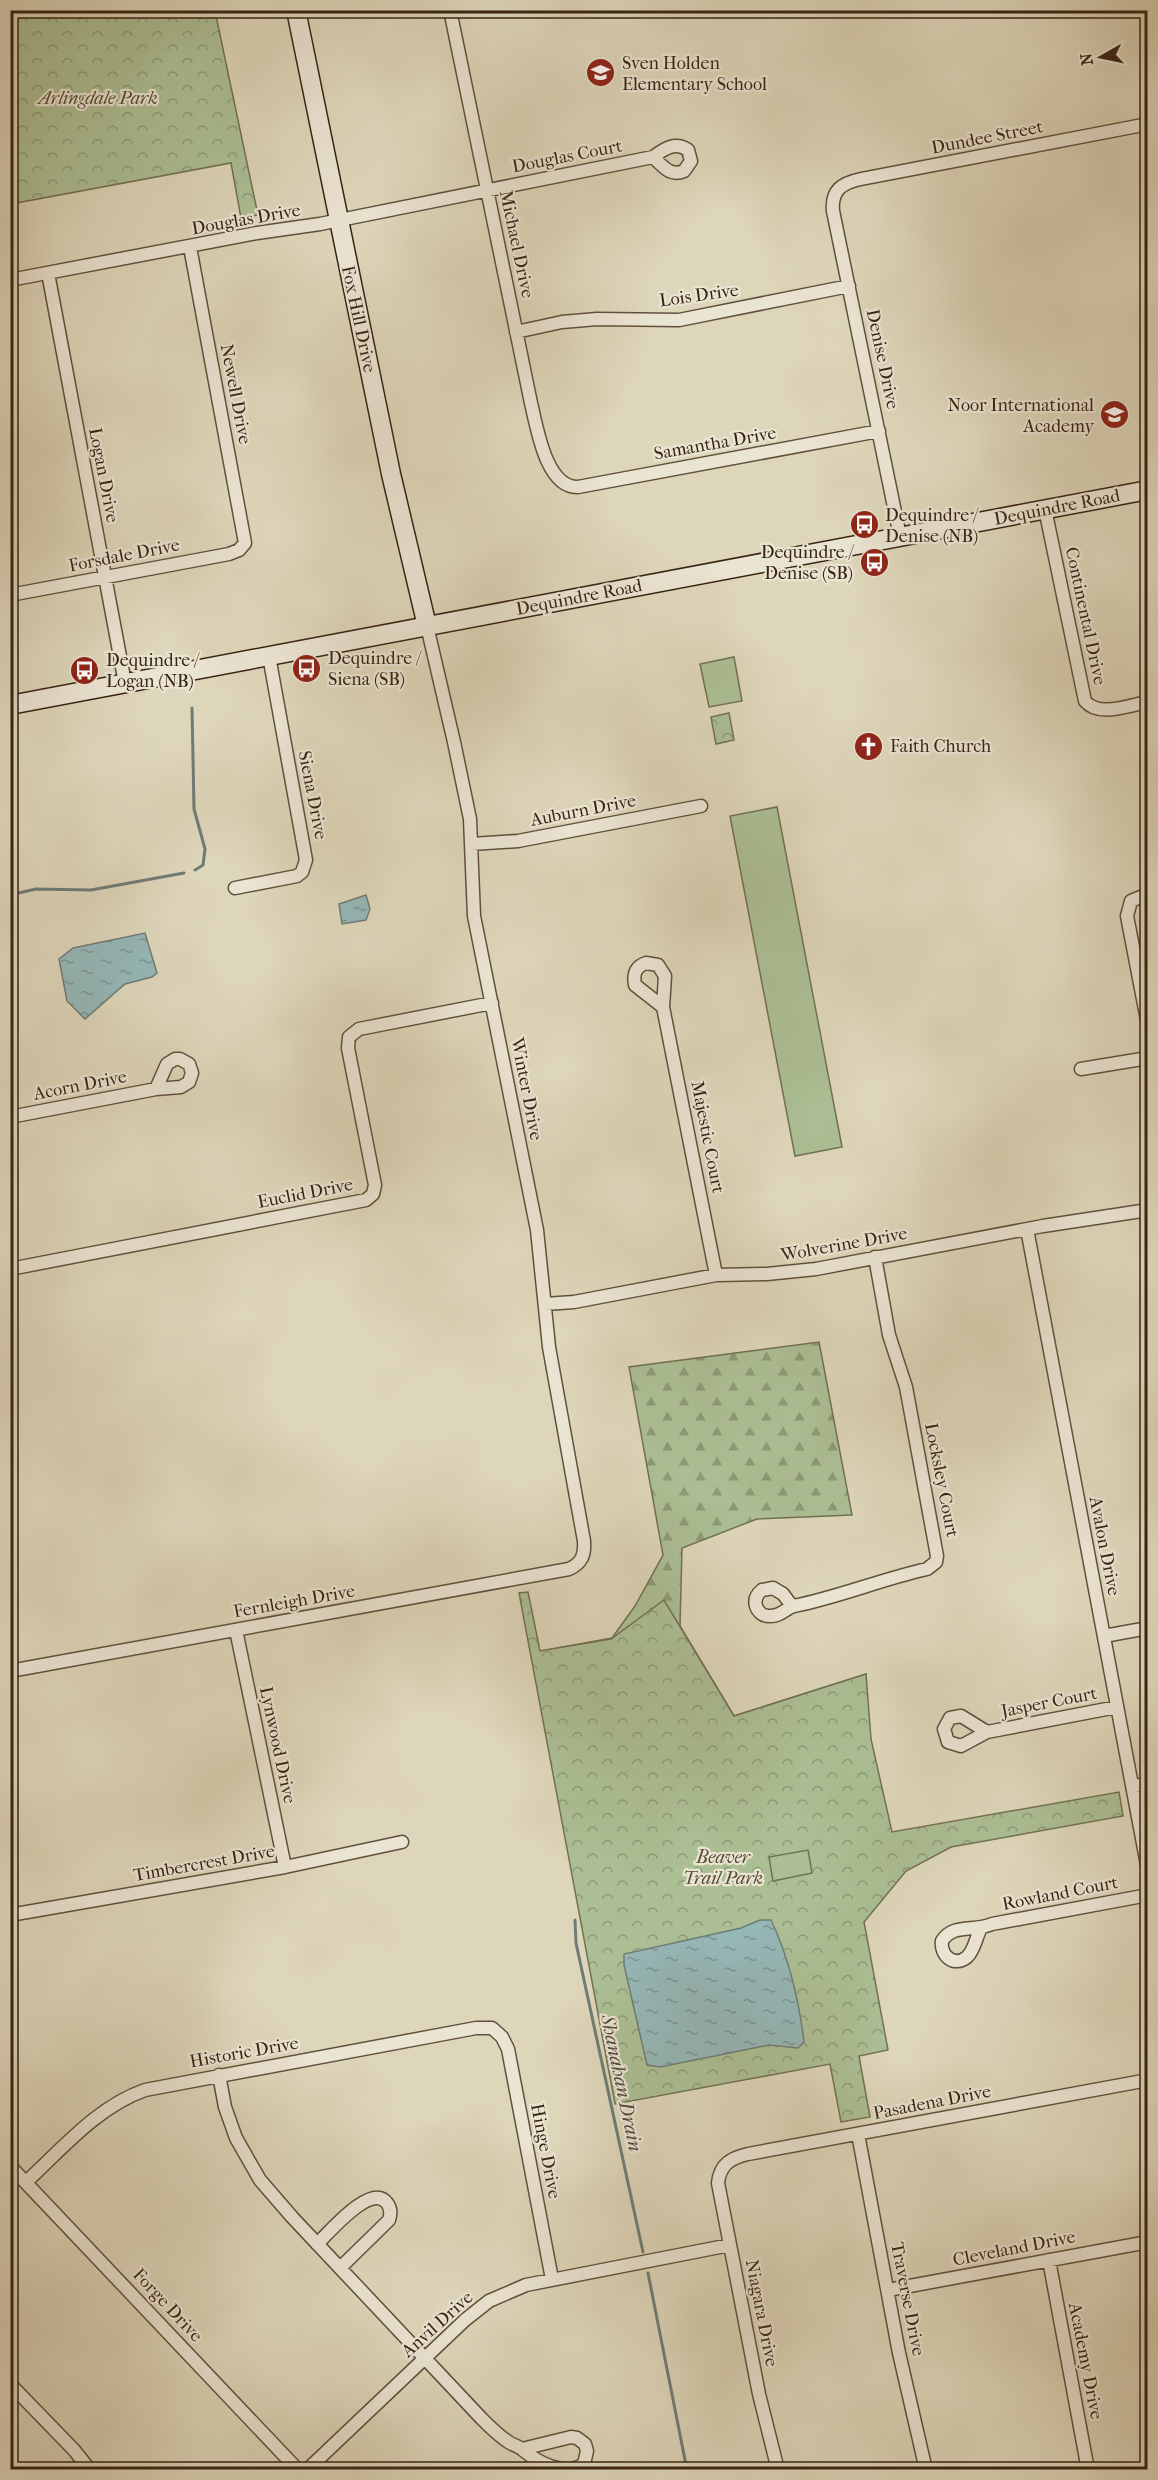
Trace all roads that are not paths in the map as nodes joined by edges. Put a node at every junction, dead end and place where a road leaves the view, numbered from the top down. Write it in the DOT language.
graph roads {
  1 [pos="296,10"];
  2 [pos="450,10"];
  3 [pos="1148,124"];
  4 [pos="653,157"];
  5 [pos="487,190"];
  6 [pos="836,190"];
  7 [pos="339,220"];
  8 [pos="190,247"];
  9 [pos="48,273"];
  10 [pos="10,280"];
  11 [pos="849,286"];
  12 [pos="516,332"];
  13 [pos="879,431"];
  14 [pos="559,482"];
  15 [pos="1148,490"];
  16 [pos="1045,509"];
  17 [pos="900,536"];
  18 [pos="242,547"];
  19 [pos="105,577"];
  20 [pos="10,595"];
  21 [pos="427,626"];
  22 [pos="268,656"];
  23 [pos="125,683"];
  24 [pos="1148,702"];
  25 [pos="10,705"];
  26 [pos="701,806"];
  27 [pos="471,844"];
  28 [pos="235,888"];
  29 [pos="1148,894"];
  30 [pos="492,1003"];
  31 [pos="663,1007"];
  32 [pos="1148,1025"];
  33 [pos="1148,1058"];
  34 [pos="1081,1069"];
  35 [pos="156,1089"];
  36 [pos="10,1117"];
  37 [pos="1148,1210"];
  38 [pos="1027,1229"];
  39 [pos="875,1257"];
  40 [pos="10,1269"];
  41 [pos="716,1275"];
  42 [pos="545,1304"];
  43 [pos="581,1561"];
  44 [pos="792,1606"];
  45 [pos="1148,1628"];
  46 [pos="236,1630"];
  47 [pos="1104,1636"];
  48 [pos="10,1671"];
  49 [pos="1117,1707"];
  50 [pos="987,1732"];
  51 [pos="1148,1784"];
  52 [pos="1132,1786"];
  53 [pos="402,1842"];
  54 [pos="285,1867"];
  55 [pos="1148,1870"];
  56 [pos="1148,1895"];
  57 [pos="10,1915"];
  58 [pos="980,1930"];
  59 [pos="498,2032"];
  60 [pos="219,2075"];
  61 [pos="1148,2080"];
  62 [pos="858,2134"];
  63 [pos="725,2164"];
  64 [pos="10,2166"];
  65 [pos="27,2182"];
  66 [pos="1148,2242"];
  67 [pos="317,2244"];
  68 [pos="730,2245"];
  69 [pos="1049,2260"];
  70 [pos="340,2268"];
  71 [pos="552,2279"];
  72 [pos="888,2290"];
  73 [pos="425,2358"];
  74 [pos="10,2384"];
  75 [pos="522,2449"];
  76 [pos="90,2469"];
  77 [pos="298,2469"];
  78 [pos="307,2469"];
  79 [pos="778,2469"];
  80 [pos="926,2469"];
  81 [pos="1089,2469"];
  1 -- 7 [label="main road, Fox Hill Drive"];
  2 -- 5 [label="street, Michael Drive"];
  3 -- 6 [label="street, Dundee Street"];
  4 -- 5 [label="street, Douglas Court"];
  5 -- 7 [label="street, Douglas Drive"];
  5 -- 12 [label="street, Michael Drive"];
  6 -- 11 [label="street, Denise Drive"];
  7 -- 8 [label="street, Douglas Drive"];
  7 -- 21 [label="main road, Fox Hill Drive"];
  8 -- 9 [label="street, Douglas Drive"];
  8 -- 18 [label="street, Newell Drive"];
  9 -- 10 [label="street, Douglas Drive"];
  9 -- 19 [label="street, Logan Drive"];
  11 -- 12 [label="street, Lois Drive"];
  11 -- 13 [label="street, Denise Drive"];
  12 -- 14 [label="street, Michael Drive"];
  13 -- 14 [label="street, Samantha Drive"];
  13 -- 17 [label="street, Denise Drive"];
  15 -- 16 [label="main road, Dequindre Road"];
  16 -- 17 [label="main road, Dequindre Road"];
  16 -- 24 [label="street, Continental Drive"];
  17 -- 21 [label="main road, Dequindre Road"];
  18 -- 19 [label="street, Forsdale Drive"];
  19 -- 20 [label="street, Forsdale Drive"];
  19 -- 23 [label="street, Logan Drive"];
  21 -- 22 [label="main road, Dequindre Road"];
  21 -- 27 [label="street, Winter Drive"];
  22 -- 23 [label="main road, Dequindre Road"];
  22 -- 28 [label="street, Siena Drive"];
  23 -- 25 [label="main road, Dequindre Road"];
  26 -- 27 [label="street, Auburn Drive"];
  27 -- 30 [label="street, Winter Drive"];
  29 -- 32 [label="street"];
  30 -- 40 [label="street, Euclid Drive"];
  30 -- 42 [label="street, Winter Drive"];
  31 -- 41 [label="street, Majestic Court"];
  33 -- 34 [label="street"];
  35 -- 36 [label="street, Acorn Drive"];
  37 -- 38 [label="street, Wolverine Drive"];
  38 -- 39 [label="street, Wolverine Drive"];
  38 -- 47 [label="street, Avalon Drive"];
  39 -- 41 [label="street, Wolverine Drive"];
  39 -- 44 [label="street, Locksley Court"];
  41 -- 42 [label="street, Wolverine Drive"];
  42 -- 43 [label="street, Winter Drive"];
  43 -- 46 [label="street, Fernleigh Drive"];
  45 -- 47 [label="street"];
  46 -- 48 [label="street, Fernleigh Drive"];
  46 -- 54 [label="street, Lynwood Drive"];
  47 -- 49 [label="street, Avalon Drive"];
  49 -- 50 [label="street, Jasper Court"];
  49 -- 52 [label="street, Avalon Drive"];
  51 -- 52 [label="street"];
  52 -- 55 [label="street, Avalon Drive"];
  53 -- 54 [label="street, Timbercrest Drive"];
  54 -- 57 [label="street, Timbercrest Drive"];
  56 -- 58 [label="street, Rowland Court"];
  59 -- 60 [label="street, Historic Drive"];
  59 -- 71 [label="street, Hinge Drive"];
  60 -- 65 [label="street, Historic Drive"];
  60 -- 67 [label="street"];
  61 -- 62 [label="street, Pasadena Drive"];
  62 -- 63 [label="street, Pasadena Drive"];
  62 -- 72 [label="street, Traverse Drive"];
  63 -- 68 [label="street, Niagara Drive"];
  64 -- 65 [label="street, Forge Drive"];
  65 -- 77 [label="street, Forge Drive"];
  66 -- 69 [label="street, Cleveland Drive"];
  67 -- 70 [label="street"];
  67 -- 70 [label="street"];
  68 -- 71 [label="street, Anvil Drive"];
  68 -- 79 [label="street, Niagara Drive"];
  69 -- 72 [label="street, Cleveland Drive"];
  69 -- 81 [label="street, Academy Drive"];
  70 -- 73 [label="street"];
  71 -- 73 [label="street, Anvil Drive"];
  72 -- 80 [label="street, Traverse Drive"];
  73 -- 75 [label="street"];
  73 -- 78 [label="street, Anvil Drive"];
  74 -- 76 [label="street"];
  75 -- 75 [label="street"];
}
